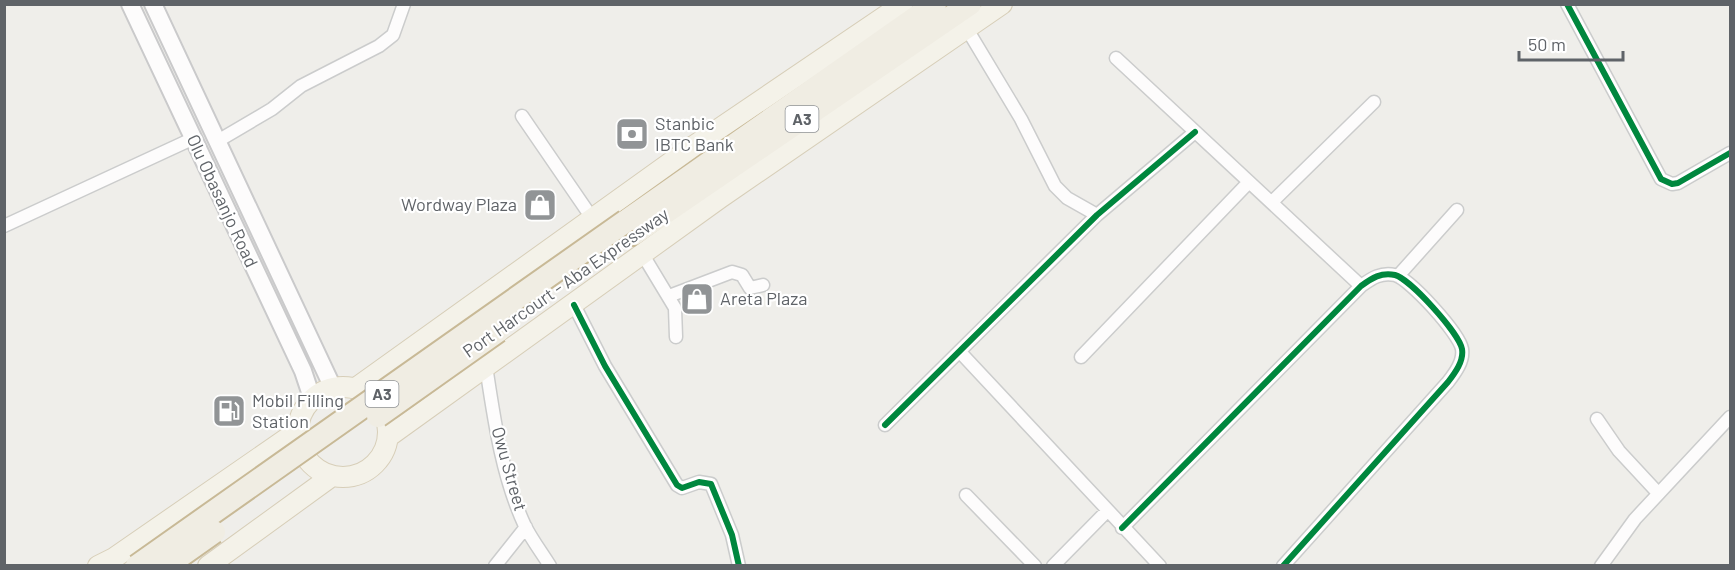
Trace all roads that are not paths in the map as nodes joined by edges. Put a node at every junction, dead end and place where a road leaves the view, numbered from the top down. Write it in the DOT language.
graph roads {
  1 [pos="130,4"];
  2 [pos="153,4"];
  3 [pos="404,4"];
  4 [pos="934,4"];
  5 [pos="970,4"];
  6 [pos="1002,4"];
  7 [pos="1567,4"];
  8 [pos="899,6"];
  9 [pos="967,29"];
  10 [pos="1116,58"];
  11 [pos="1374,102"];
  12 [pos="522,116"];
  13 [pos="1195,132"];
  14 [pos="192,139"];
  15 [pos="216,142"];
  16 [pos="1731,153"];
  17 [pos="1249,182"];
  18 [pos="1272,202"];
  19 [pos="1457,210"];
  20 [pos="1097,215"];
  21 [pos="592,218"];
  22 [pos="4,226"];
  23 [pos="630,228"];
  24 [pos="644,255"];
  25 [pos="1398,276"];
  26 [pos="763,285"];
  27 [pos="1361,286"];
  28 [pos="669,296"];
  29 [pos="574,305"];
  30 [pos="676,337"];
  31 [pos="960,352"];
  32 [pos="1081,357"];
  33 [pos="486,366"];
  34 [pos="333,388"];
  35 [pos="356,388"];
  36 [pos="312,398"];
  37 [pos="1731,417"];
  38 [pos="1597,419"];
  39 [pos="885,425"];
  40 [pos="299,430"];
  41 [pos="388,437"];
  42 [pos="333,476"];
  43 [pos="1658,493"];
  44 [pos="966,495"];
  45 [pos="1107,511"];
  46 [pos="526,527"];
  47 [pos="1122,528"];
  48 [pos="98,566"];
  49 [pos="137,566"];
  50 [pos="166,566"];
  51 [pos="207,566"];
  52 [pos="495,566"];
  53 [pos="550,566"];
  54 [pos="739,566"];
  55 [pos="1035,566"];
  56 [pos="1053,566"];
  57 [pos="1160,566"];
  58 [pos="1283,566"];
  59 [pos="1601,566"];
  1 -- 14 [label="main road, Olu Obasanjo Road"];
  2 -- 15 [label="main road, Olu Obasanjo Road"];
  3 -- 15 [label="street"];
  4 -- 23 [label="highway, Port Harcourt - Aba Expressway / A3"];
  5 -- 23 [label="highway, Port Harcourt - Aba Expressway / A3"];
  6 -- 9 [label="main road"];
  7 -- 16 [label="street"];
  8 -- 21 [label="main road"];
  9 -- 20 [label="street"];
  9 -- 24 [label="main road"];
  10 -- 13 [label="street"];
  11 -- 18 [label="street"];
  12 -- 21 [label="street"];
  13 -- 17 [label="street"];
  13 -- 20 [label="street"];
  14 -- 22 [label="street"];
  14 -- 36 [label="main road, Olu Obasanjo Road"];
  15 -- 34 [label="main road, Olu Obasanjo Road"];
  17 -- 18 [label="street"];
  17 -- 32 [label="street"];
  18 -- 27 [label="street"];
  19 -- 25 [label="street"];
  20 -- 31 [label="street"];
  21 -- 35 [label="main road"];
  23 -- 49 [label="highway, Port Harcourt - Aba Expressway / A3, bridge"];
  23 -- 50 [label="highway, Port Harcourt - Aba Expressway / A3, bridge"];
  24 -- 28 [label="street"];
  24 -- 29 [label="main road"];
  25 -- 27 [label="street"];
  25 -- 58 [label="street"];
  26 -- 28 [label="street"];
  27 -- 47 [label="street"];
  28 -- 30 [label="street"];
  29 -- 33 [label="main road"];
  29 -- 54 [label="street"];
  31 -- 39 [label="street"];
  31 -- 45 [label="street"];
  33 -- 41 [label="main road"];
  33 -- 46 [label="street, Owu Street"];
  34 -- 35 [label="main road"];
  34 -- 36 [label="main road"];
  35 -- 41 [label="main road"];
  36 -- 40 [label="main road"];
  37 -- 43 [label="street"];
  38 -- 43 [label="street"];
  40 -- 42 [label="main road"];
  40 -- 48 [label="main road"];
  41 -- 42 [label="main road"];
  42 -- 51 [label="main road"];
  43 -- 59 [label="street"];
  44 -- 55 [label="street"];
  45 -- 47 [label="street"];
  45 -- 56 [label="street"];
  46 -- 52 [label="street"];
  46 -- 53 [label="street, Owu Street"];
  47 -- 57 [label="street"];
}
